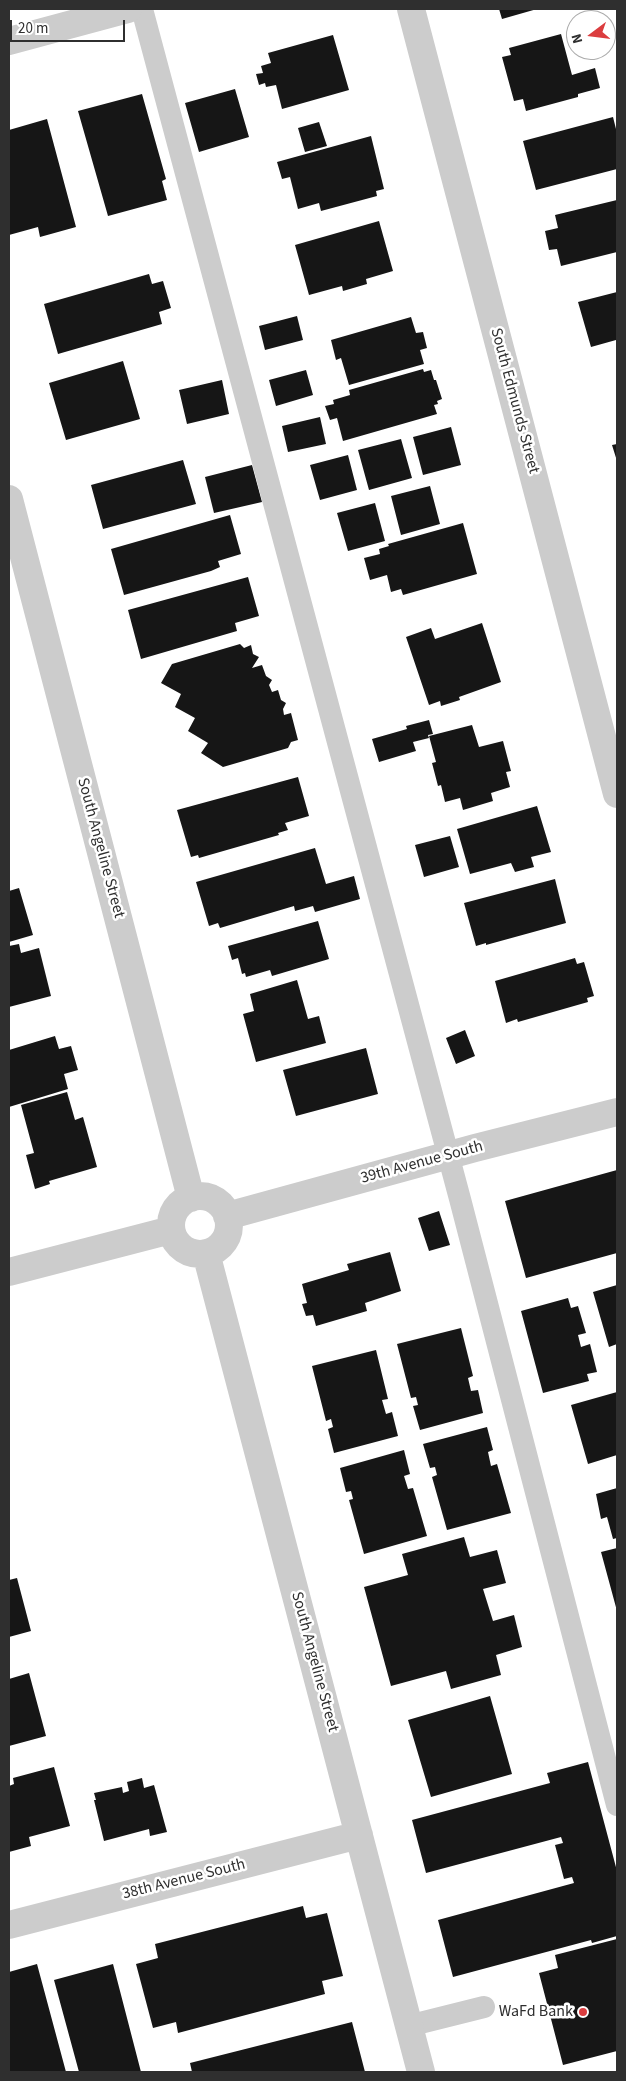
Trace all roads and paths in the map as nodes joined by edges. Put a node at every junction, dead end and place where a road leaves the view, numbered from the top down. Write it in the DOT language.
graph roads {
  1 [pos="128,9"];
  2 [pos="142,9"];
  3 [pos="411,9"];
  4 [pos="9,41"];
  5 [pos="9,499"];
  6 [pos="617,794"];
  7 [pos="617,1112"];
  8 [pos="448,1155"];
  9 [pos="191,1198"];
  10 [pos="227,1216"];
  11 [pos="171,1230"];
  12 [pos="206,1253"];
  13 [pos="9,1272"];
  14 [pos="617,1805"];
  15 [pos="359,1835"];
  16 [pos="9,1924"];
  17 [pos="484,2007"];
  18 [pos="408,2026"];
  19 [pos="421,2072"];
  1 -- 4 [label="street"];
  2 -- 8 [label="lane"];
  3 -- 6 [label="street, South Edmunds Street"];
  5 -- 9 [label="street, South Angeline Street"];
  7 -- 8 [label="street, 39th Avenue South"];
  8 -- 10 [label="street, 39th Avenue South"];
  8 -- 14 [label="lane"];
  9 -- 10 [label="street"];
  9 -- 11 [label="street"];
  10 -- 12 [label="street"];
  11 -- 12 [label="street"];
  11 -- 13 [label="street"];
  12 -- 15 [label="street, South Angeline Street"];
  15 -- 16 [label="street, 38th Avenue South"];
  15 -- 18 [label="street, South Angeline Street"];
  17 -- 18 [label="lane"];
  18 -- 19 [label="street, South Angeline Street"];
}
